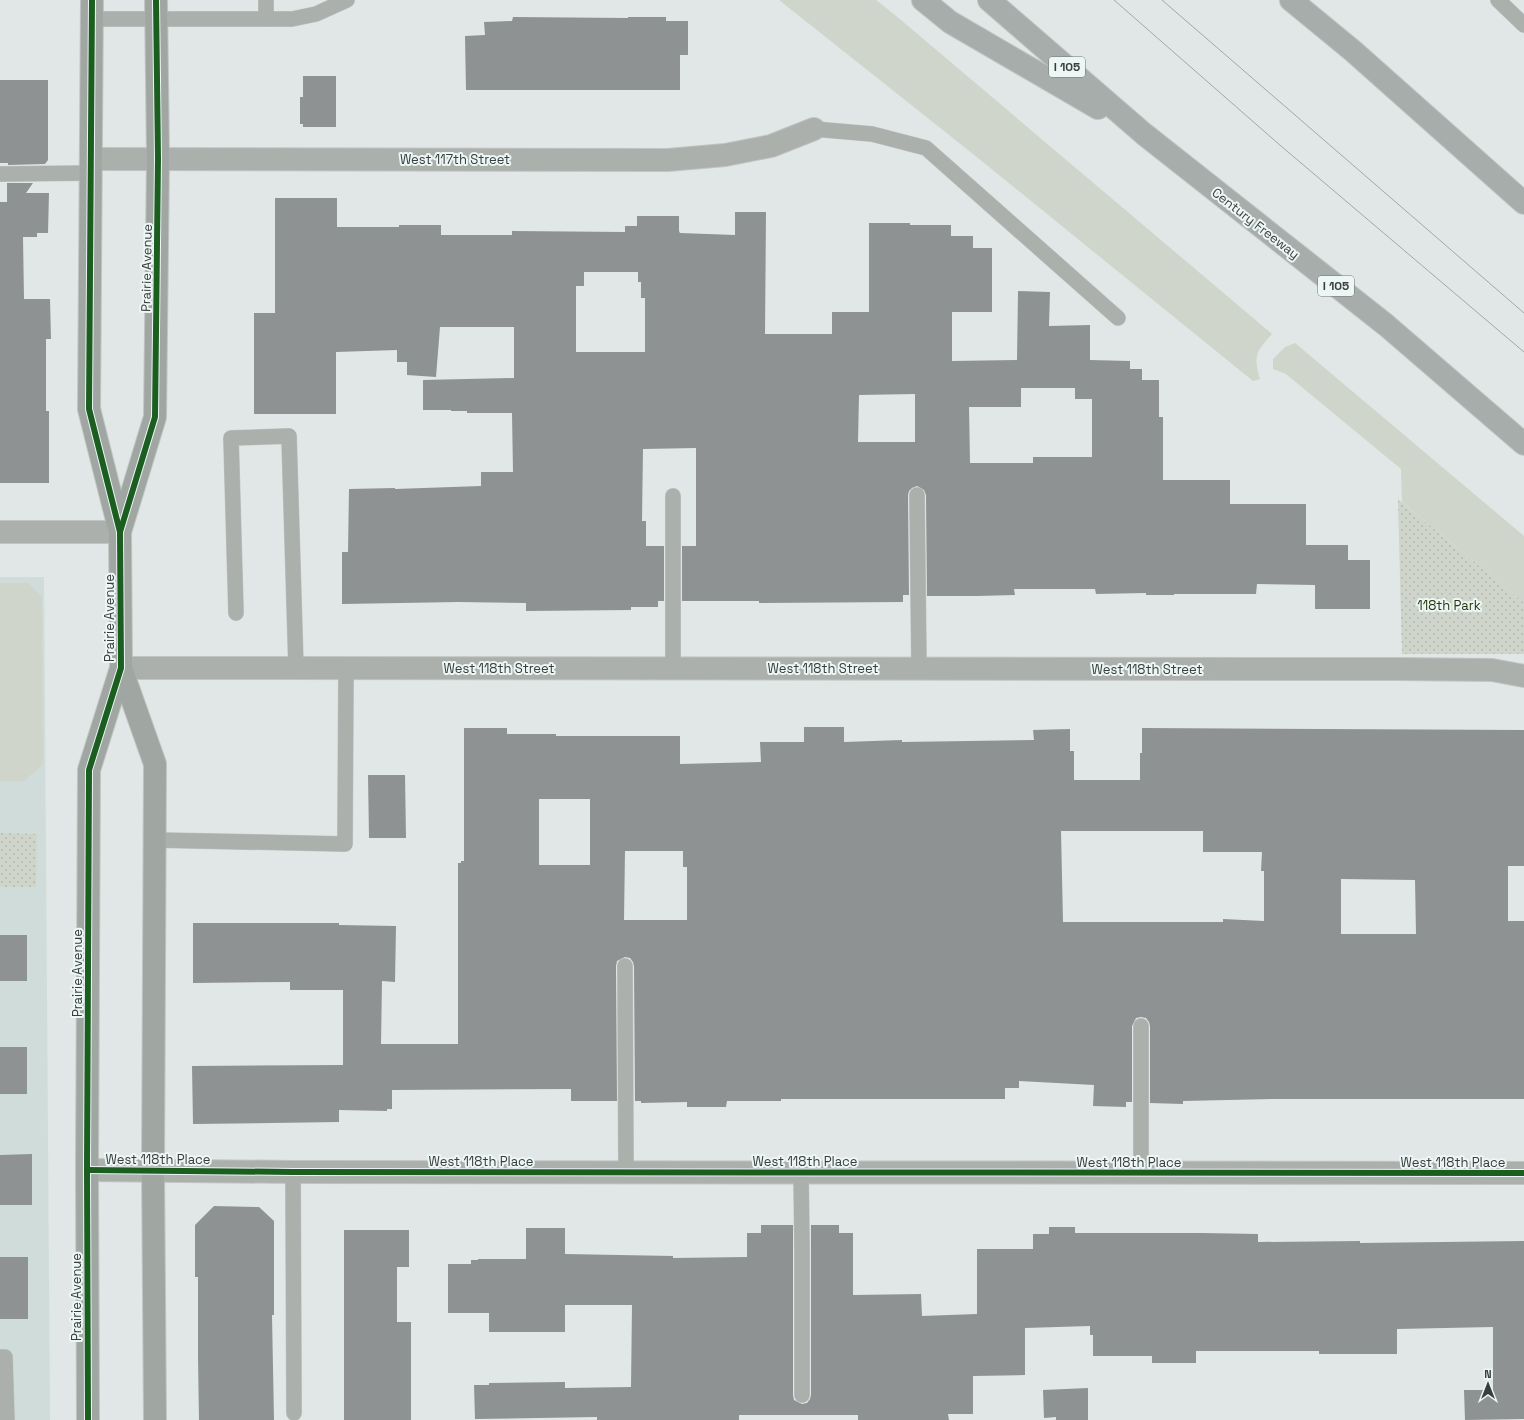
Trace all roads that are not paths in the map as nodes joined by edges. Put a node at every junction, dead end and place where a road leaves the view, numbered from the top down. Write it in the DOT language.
graph roads {
  1 [pos="266,0"];
  2 [pos="347,0"];
  3 [pos="923,0"];
  4 [pos="989,0"];
  5 [pos="1291,0"];
  6 [pos="1316,0"];
  7 [pos="1498,0"];
  8 [pos="92,10"];
  9 [pos="156,10"];
  10 [pos="266,20"];
  11 [pos="1524,24"];
  12 [pos="1353,52"];
  13 [pos="814,129"];
  14 [pos="1144,134"];
  15 [pos="158,158"];
  16 [pos="91,166"];
  17 [pos="0,174"];
  18 [pos="1524,203"];
  19 [pos="1118,318"];
  20 [pos="1524,444"];
  21 [pos="918,495"];
  22 [pos="673,496"];
  23 [pos="0,532"];
  24 [pos="120,532"];
  25 [pos="236,614"];
  26 [pos="120,668"];
  27 [pos="296,668"];
  28 [pos="346,668"];
  29 [pos="673,668"];
  30 [pos="919,669"];
  31 [pos="1524,676"];
  32 [pos="155,840"];
  33 [pos="625,966"];
  34 [pos="1141,1026"];
  35 [pos="87,1170"];
  36 [pos="153,1170"];
  37 [pos="293,1172"];
  38 [pos="626,1172"];
  39 [pos="801,1172"];
  40 [pos="1142,1173"];
  41 [pos="1524,1173"];
  42 [pos="0,1357"];
  43 [pos="802,1395"];
  44 [pos="294,1413"];
  45 [pos="6,1420"];
  46 [pos="88,1420"];
  47 [pos="155,1420"];
  1 -- 10 [label="lane"];
  2 -- 10 [label="lane"];
  3 -- 14 [label="highway"];
  4 -- 14 [label="highway, Century Freeway / I 105"];
  5 -- 12 [label="highway"];
  6 -- 12 [label="highway"];
  7 -- 11 [label="lane"];
  8 -- 9 [label="lane"];
  8 -- 16 [label="main road, Prairie Avenue"];
  9 -- 10 [label="lane"];
  9 -- 15 [label="main road, Prairie Avenue"];
  12 -- 18 [label="highway"];
  13 -- 15 [label="street, West 117th Street"];
  13 -- 19 [label="lane"];
  14 -- 20 [label="highway, Century Freeway / I 105"];
  15 -- 16 [label="street, West 117th Street"];
  15 -- 24 [label="main road, Prairie Avenue"];
  16 -- 17 [label="lane"];
  16 -- 24 [label="main road, Prairie Avenue"];
  21 -- 30 [label="lane"];
  22 -- 29 [label="lane"];
  23 -- 24 [label="street"];
  24 -- 26 [label="main road, Prairie Avenue"];
  25 -- 27 [label="lane"];
  26 -- 27 [label="street, West 118th Street"];
  26 -- 32 [label="main road, Prairie Avenue"];
  26 -- 35 [label="main road, Prairie Avenue"];
  27 -- 28 [label="street, West 118th Street"];
  28 -- 29 [label="street, West 118th Street"];
  28 -- 32 [label="lane"];
  29 -- 30 [label="street, West 118th Street"];
  30 -- 31 [label="street, West 118th Street"];
  32 -- 36 [label="main road, Prairie Avenue"];
  33 -- 38 [label="lane"];
  34 -- 40 [label="lane"];
  35 -- 36 [label="street, West 118th Place"];
  35 -- 46 [label="main road, Prairie Avenue"];
  36 -- 37 [label="street, West 118th Place"];
  36 -- 47 [label="main road, Prairie Avenue"];
  37 -- 38 [label="street, West 118th Place"];
  37 -- 44 [label="lane"];
  38 -- 39 [label="street, West 118th Place"];
  39 -- 40 [label="street, West 118th Place"];
  39 -- 43 [label="lane"];
  40 -- 41 [label="street, West 118th Place"];
  42 -- 45 [label="lane"];
}
